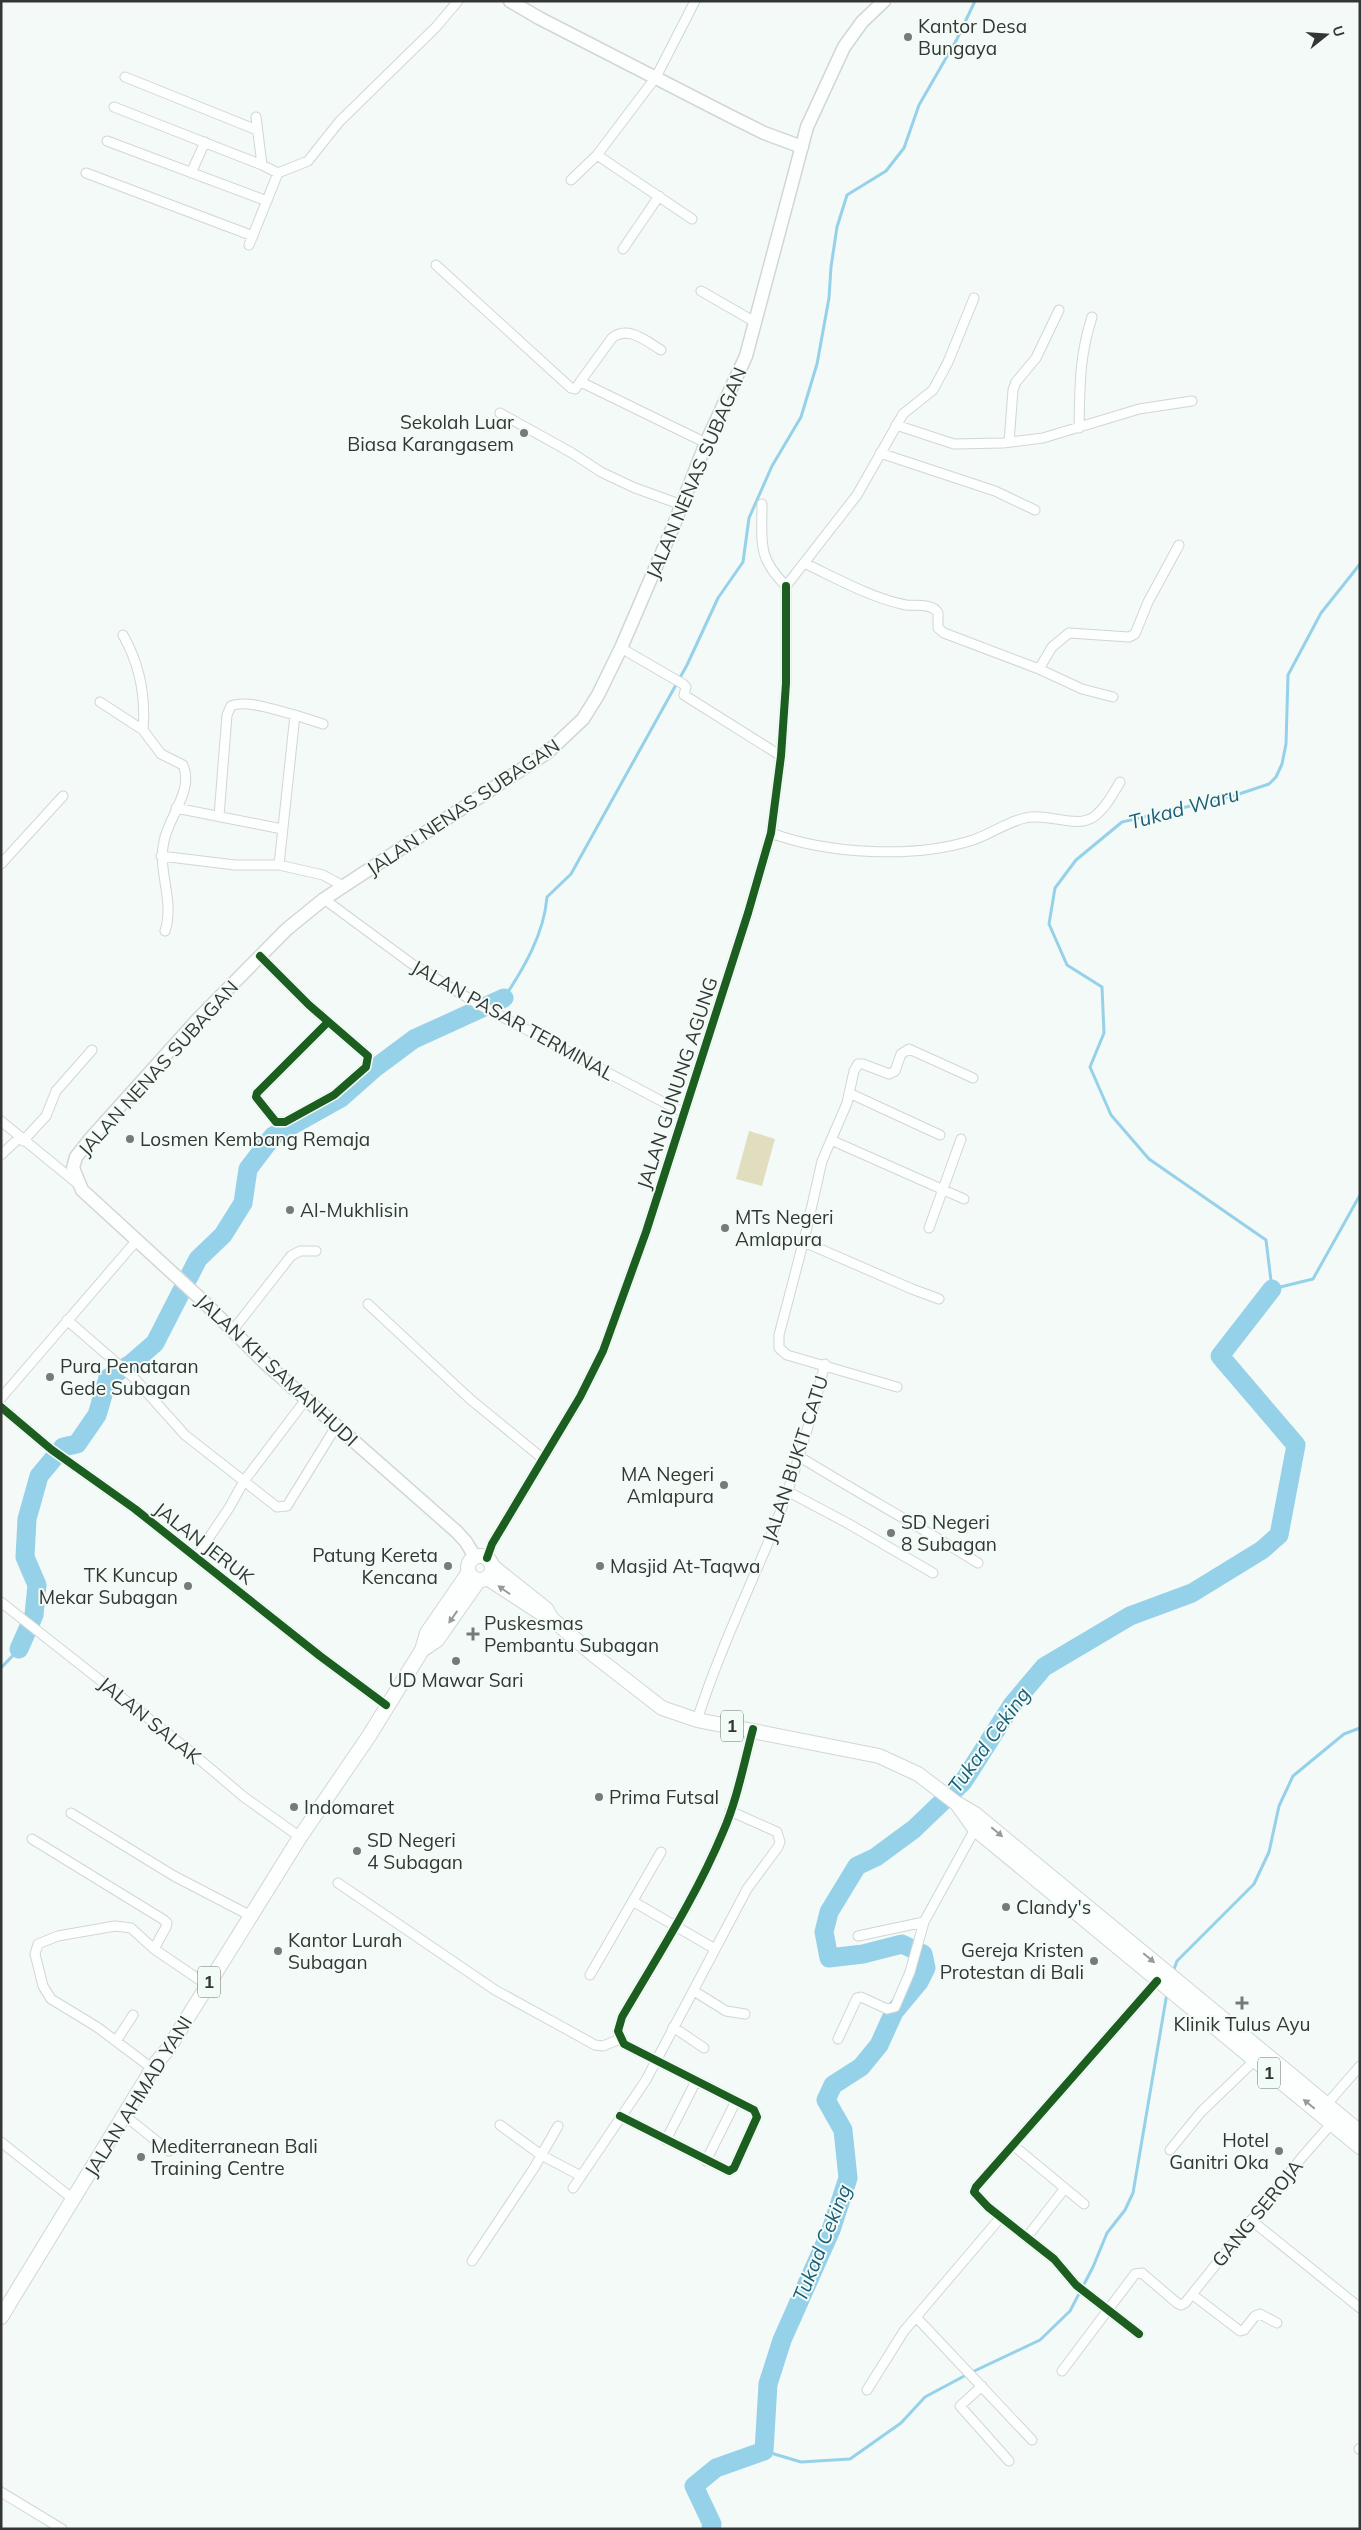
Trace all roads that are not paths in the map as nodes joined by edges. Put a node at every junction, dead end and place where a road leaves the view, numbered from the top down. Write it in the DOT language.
graph roads {
  1 [pos="458,1"];
  2 [pos="510,1"];
  3 [pos="695,1"];
  4 [pos="884,1"];
  5 [pos="125,77"];
  6 [pos="656,78"];
  7 [pos="114,107"];
  8 [pos="256,118"];
  9 [pos="258,130"];
  10 [pos="107,141"];
  11 [pos="205,142"];
  12 [pos="802,147"];
  13 [pos="597,155"];
  14 [pos="262,164"];
  15 [pos="191,172"];
  16 [pos="86,173"];
  17 [pos="278,173"];
  18 [pos="571,180"];
  19 [pos="659,196"];
  20 [pos="267,201"];
  21 [pos="692,219"];
  22 [pos="623,249"];
  23 [pos="436,265"];
  24 [pos="701,291"];
  25 [pos="974,298"];
  26 [pos="1059,310"];
  27 [pos="1092,317"];
  28 [pos="755,322"];
  29 [pos="661,350"];
  30 [pos="580,382"];
  31 [pos="1192,401"];
  32 [pos="500,413"];
  33 [pos="896,425"];
  34 [pos="1079,428"];
  35 [pos="1009,442"];
  36 [pos="706,444"];
  37 [pos="880,453"];
  38 [pos="762,504"];
  39 [pos="682,505"];
  40 [pos="1035,510"];
  41 [pos="1179,544"];
  42 [pos="804,563"];
  43 [pos="786,586"];
  44 [pos="122,635"];
  45 [pos="621,648"];
  46 [pos="1039,669"];
  47 [pos="1113,697"];
  48 [pos="100,702"];
  49 [pos="294,715"];
  50 [pos="323,724"];
  51 [pos="144,730"];
  52 [pos="781,756"];
  53 [pos="1120,782"];
  54 [pos="63,796"];
  55 [pos="176,808"];
  56 [pos="219,816"];
  57 [pos="282,829"];
  58 [pos="771,833"];
  59 [pos="161,856"];
  60 [pos="1,864"];
  61 [pos="279,865"];
  62 [pos="344,886"];
  63 [pos="324,899"];
  64 [pos="165,932"];
  65 [pos="260,956"];
  66 [pos="328,1022"];
  67 [pos="92,1050"];
  68 [pos="973,1078"];
  69 [pos="849,1093"];
  70 [pos="684,1113"];
  71 [pos="1,1121"];
  72 [pos="940,1135"];
  73 [pos="961,1138"];
  74 [pos="21,1139"];
  75 [pos="831,1140"];
  76 [pos="1,1155"];
  77 [pos="78,1184"];
  78 [pos="943,1189"];
  79 [pos="964,1198"];
  80 [pos="929,1228"];
  81 [pos="138,1240"];
  82 [pos="804,1242"];
  83 [pos="316,1251"];
  84 [pos="939,1299"];
  85 [pos="368,1304"];
  86 [pos="67,1320"];
  87 [pos="233,1330"];
  88 [pos="825,1364"];
  89 [pos="897,1387"];
  90 [pos="1,1398"];
  91 [pos="307,1398"];
  92 [pos="1,1407"];
  93 [pos="337,1426"];
  94 [pos="800,1457"];
  95 [pos="542,1458"];
  96 [pos="244,1481"];
  97 [pos="787,1491"];
  98 [pos="196,1557"];
  99 [pos="978,1563"];
  100 [pos="481,1568"];
  101 [pos="933,1573"];
  102 [pos="1,1602"];
  103 [pos="386,1705"];
  104 [pos="697,1720"];
  105 [pos="753,1729"];
  106 [pos="956,1803"];
  107 [pos="730,1811"];
  108 [pos="71,1813"];
  109 [pos="975,1829"];
  110 [pos="300,1837"];
  111 [pos="32,1838"];
  112 [pos="661,1852"];
  113 [pos="338,1884"];
  114 [pos="634,1902"];
  115 [pos="251,1916"];
  116 [pos="924,1922"];
  117 [pos="676,1926"];
  118 [pos="858,1936"];
  119 [pos="154,1949"];
  120 [pos="715,1949"];
  121 [pos="590,1974"];
  122 [pos="1161,1979"];
  123 [pos="207,1985"];
  124 [pos="694,1991"];
  125 [pos="1184,1995"];
  126 [pos="746,2014"];
  127 [pos="133,2015"];
  128 [pos="673,2027"];
  129 [pos="620,2039"];
  130 [pos="838,2039"];
  131 [pos="116,2040"];
  132 [pos="704,2048"];
  133 [pos="656,2061"];
  134 [pos="1254,2061"];
  135 [pos="1359,2067"];
  136 [pos="153,2069"];
  137 [pos="696,2081"];
  138 [pos="736,2101"];
  139 [pos="1326,2105"];
  140 [pos="124,2115"];
  141 [pos="620,2116"];
  142 [pos="500,2124"];
  143 [pos="1332,2124"];
  144 [pos="558,2126"];
  145 [pos="1360,2132"];
  146 [pos="666,2140"];
  147 [pos="1,2142"];
  148 [pos="1014,2146"];
  149 [pos="1360,2147"];
  150 [pos="1170,2150"];
  151 [pos="169,2151"];
  152 [pos="541,2155"];
  153 [pos="706,2161"];
  154 [pos="581,2176"];
  155 [pos="573,2188"];
  156 [pos="1065,2188"];
  157 [pos="73,2199"];
  158 [pos="1084,2204"];
  159 [pos="1001,2217"];
  160 [pos="1251,2220"];
  161 [pos="1027,2237"];
  162 [pos="472,2261"];
  163 [pos="1193,2295"];
  164 [pos="1360,2308"];
  165 [pos="1108,2310"];
  166 [pos="1,2317"];
  167 [pos="916,2317"];
  168 [pos="1276,2324"];
  169 [pos="1139,2334"];
  170 [pos="1062,2371"];
  171 [pos="982,2386"];
  172 [pos="867,2390"];
  173 [pos="1032,2440"];
  174 [pos="1009,2460"];
  175 [pos="1,2492"];
  176 [pos="62,2529"];
  1 -- 17 [label="street"];
  2 -- 6 [label="main road"];
  3 -- 6 [label="street"];
  4 -- 12 [label="main road, JALAN NENAS SUBAGAN"];
  5 -- 9 [label="street"];
  6 -- 12 [label="main road"];
  6 -- 13 [label="street"];
  7 -- 11 [label="street"];
  8 -- 9 [label="street"];
  9 -- 14 [label="street"];
  10 -- 15 [label="street"];
  11 -- 14 [label="street"];
  11 -- 15 [label="street"];
  12 -- 28 [label="main road, JALAN NENAS SUBAGAN"];
  13 -- 18 [label="street"];
  13 -- 19 [label="street"];
  14 -- 17 [label="street"];
  15 -- 20 [label="street"];
  16 -- 20 [label="street"];
  17 -- 20 [label="street"];
  19 -- 21 [label="street"];
  19 -- 22 [label="street"];
  23 -- 30 [label="street"];
  24 -- 28 [label="street"];
  25 -- 33 [label="street"];
  26 -- 35 [label="street"];
  27 -- 34 [label="street"];
  28 -- 36 [label="main road, JALAN NENAS SUBAGAN"];
  29 -- 30 [label="street"];
  30 -- 36 [label="street"];
  31 -- 34 [label="street"];
  32 -- 39 [label="street"];
  33 -- 35 [label="street"];
  33 -- 37 [label="street"];
  34 -- 35 [label="street"];
  36 -- 39 [label="main road, JALAN NENAS SUBAGAN"];
  37 -- 40 [label="street"];
  37 -- 42 [label="street"];
  38 -- 43 [label="street"];
  39 -- 45 [label="main road, JALAN NENAS SUBAGAN"];
  41 -- 46 [label="street"];
  42 -- 43 [label="street"];
  42 -- 46 [label="street"];
  43 -- 52 [label="street, JALAN GUNUNG AGUNG"];
  44 -- 51 [label="street"];
  45 -- 52 [label="street"];
  45 -- 62 [label="main road, JALAN NENAS SUBAGAN"];
  46 -- 47 [label="street"];
  48 -- 51 [label="street"];
  49 -- 50 [label="street"];
  49 -- 56 [label="street"];
  49 -- 57 [label="street"];
  51 -- 55 [label="street"];
  52 -- 58 [label="street, JALAN GUNUNG AGUNG"];
  53 -- 58 [label="street"];
  54 -- 60 [label="street"];
  55 -- 56 [label="street"];
  55 -- 59 [label="street"];
  56 -- 57 [label="street"];
  57 -- 61 [label="street"];
  58 -- 70 [label="street, JALAN GUNUNG AGUNG"];
  59 -- 61 [label="street"];
  59 -- 64 [label="street"];
  61 -- 62 [label="street"];
  62 -- 63 [label="main road, JALAN NENAS SUBAGAN"];
  63 -- 65 [label="main road, JALAN NENAS SUBAGAN"];
  63 -- 70 [label="street, JALAN PASAR TERMINAL"];
  65 -- 66 [label="street"];
  65 -- 77 [label="main road, JALAN NENAS SUBAGAN"];
  66 -- 66 [label="street"];
  67 -- 74 [label="street"];
  68 -- 69 [label="street, JALAN BUKIT CATU"];
  69 -- 72 [label="street"];
  69 -- 75 [label="street, JALAN BUKIT CATU"];
  70 -- 95 [label="street, JALAN GUNUNG AGUNG"];
  71 -- 74 [label="street"];
  73 -- 78 [label="street"];
  74 -- 76 [label="street"];
  74 -- 77 [label="street"];
  75 -- 78 [label="street"];
  75 -- 82 [label="street, JALAN BUKIT CATU"];
  77 -- 81 [label="main road, JALAN KH SAMANHUDI"];
  78 -- 79 [label="street"];
  78 -- 80 [label="street"];
  81 -- 86 [label="street"];
  81 -- 87 [label="main road, JALAN KH SAMANHUDI"];
  82 -- 84 [label="street"];
  82 -- 88 [label="street, JALAN BUKIT CATU"];
  83 -- 87 [label="street"];
  85 -- 95 [label="street"];
  86 -- 90 [label="street"];
  86 -- 96 [label="street"];
  87 -- 91 [label="main road, JALAN KH SAMANHUDI"];
  88 -- 89 [label="street, JALAN BUKIT CATU"];
  88 -- 94 [label="street, JALAN BUKIT CATU"];
  91 -- 93 [label="main road, JALAN KH SAMANHUDI"];
  91 -- 96 [label="street"];
  92 -- 98 [label="street, JALAN JERUK"];
  93 -- 96 [label="street"];
  93 -- 100 [label="main road, JALAN KH SAMANHUDI"];
  94 -- 97 [label="street, JALAN BUKIT CATU"];
  94 -- 99 [label="street"];
  95 -- 100 [label="street, JALAN GUNUNG AGUNG"];
  96 -- 98 [label="street"];
  97 -- 101 [label="street"];
  97 -- 104 [label="street, JALAN BUKIT CATU"];
  98 -- 103 [label="street, JALAN JERUK"];
  100 -- 103 [label="highway, JALAN AHMAD YANI / 1"];
  100 -- 104 [label="highway, 1"];
  102 -- 110 [label="street, JALAN SALAK"];
  103 -- 110 [label="highway, JALAN AHMAD YANI / 1"];
  104 -- 105 [label="highway, 1"];
  105 -- 106 [label="highway, 1"];
  105 -- 107 [label="street"];
  107 -- 117 [label="street"];
  107 -- 120 [label="street"];
  108 -- 115 [label="street"];
  109 -- 116 [label="street"];
  109 -- 122 [label="highway, 1"];
  109 -- 122 [label="highway, 1, one-way"];
  110 -- 115 [label="highway, JALAN AHMAD YANI / 1"];
  111 -- 119 [label="street"];
  112 -- 114 [label="street"];
  113 -- 129 [label="street"];
  114 -- 117 [label="street"];
  114 -- 121 [label="street"];
  115 -- 123 [label="highway, JALAN AHMAD YANI / 1"];
  116 -- 118 [label="street"];
  116 -- 130 [label="street"];
  117 -- 120 [label="street"];
  117 -- 129 [label="street"];
  119 -- 123 [label="street"];
  119 -- 131 [label="street"];
  120 -- 124 [label="street"];
  122 -- 125 [label="highway, 1"];
  122 -- 148 [label="street"];
  123 -- 136 [label="highway, JALAN AHMAD YANI / 1"];
  124 -- 126 [label="street"];
  124 -- 128 [label="street"];
  125 -- 134 [label="highway, 1"];
  125 -- 139 [label="highway, 1"];
  127 -- 131 [label="street"];
  128 -- 132 [label="street"];
  128 -- 133 [label="street"];
  129 -- 133 [label="street"];
  131 -- 136 [label="street"];
  133 -- 137 [label="street"];
  133 -- 141 [label="street"];
  143 -- 134 [label="highway, 1, one-way"];
  134 -- 150 [label="street"];
  135 -- 139 [label="street"];
  136 -- 140 [label="highway, JALAN AHMAD YANI / 1"];
  137 -- 138 [label="street"];
  137 -- 146 [label="street"];
  138 -- 153 [label="street"];
  138 -- 153 [label="street"];
  139 -- 145 [label="highway, 1"];
  140 -- 151 [label="street"];
  140 -- 157 [label="highway, JALAN AHMAD YANI / 1"];
  141 -- 146 [label="street"];
  141 -- 154 [label="street"];
  142 -- 152 [label="street"];
  143 -- 149 [label="highway, 1"];
  143 -- 160 [label="street, GANG SEROJA"];
  144 -- 152 [label="street"];
  146 -- 153 [label="street"];
  147 -- 157 [label="street"];
  148 -- 156 [label="street"];
  148 -- 159 [label="street"];
  152 -- 154 [label="street"];
  152 -- 162 [label="street"];
  154 -- 155 [label="street"];
  156 -- 158 [label="street"];
  156 -- 161 [label="street"];
  157 -- 166 [label="highway, JALAN AHMAD YANI / 1"];
  159 -- 161 [label="street"];
  159 -- 167 [label="street"];
  160 -- 163 [label="street, GANG SEROJA"];
  160 -- 164 [label="street"];
  161 -- 165 [label="street"];
  163 -- 165 [label="street, GANG SEROJA"];
  163 -- 168 [label="street"];
  165 -- 169 [label="street"];
  165 -- 170 [label="street"];
  167 -- 171 [label="street"];
  167 -- 172 [label="street"];
  171 -- 173 [label="street"];
  171 -- 174 [label="street"];
  175 -- 176 [label="street"];
}
